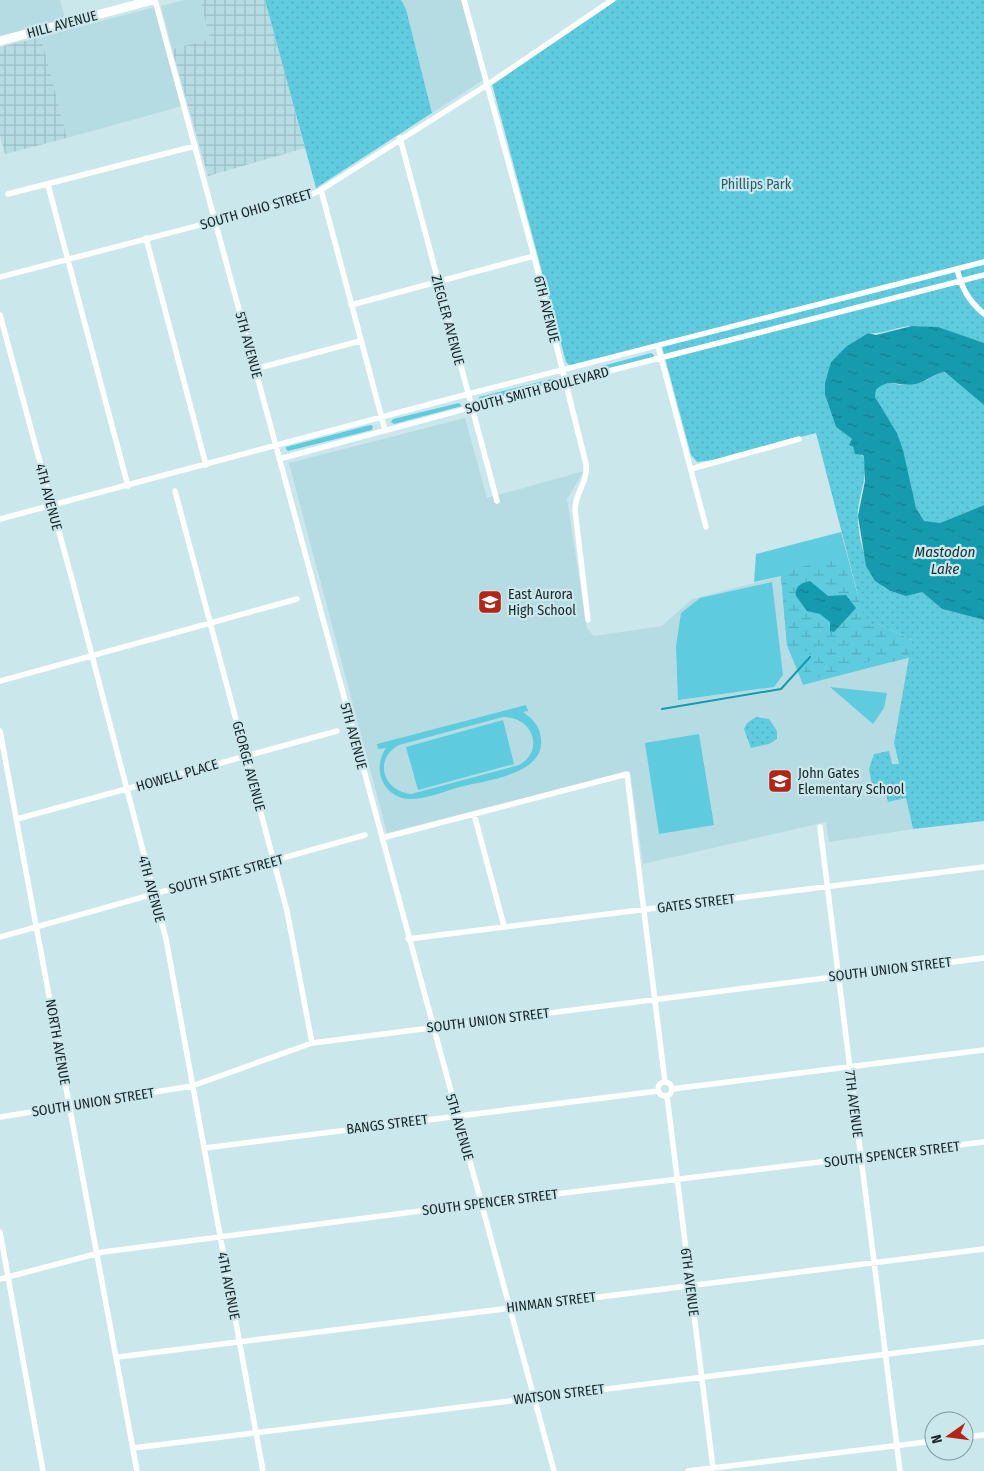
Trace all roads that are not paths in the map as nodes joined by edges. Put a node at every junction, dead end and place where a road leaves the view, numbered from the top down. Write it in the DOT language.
graph roads {
  1 [pos="154,0"];
  2 [pos="464,0"];
  3 [pos="612,0"];
  4 [pos="0,41"];
  5 [pos="487,85"];
  6 [pos="400,138"];
  7 [pos="195,146"];
  8 [pos="48,185"];
  9 [pos="320,190"];
  10 [pos="8,194"];
  11 [pos="214,221"];
  12 [pos="146,238"];
  13 [pos="534,256"];
  14 [pos="68,259"];
  15 [pos="984,262"];
  16 [pos="957,269"];
  17 [pos="984,275"];
  18 [pos="0,277"];
  19 [pos="960,281"];
  20 [pos="438,282"];
  21 [pos="351,305"];
  22 [pos="794,311"];
  23 [pos="984,314"];
  24 [pos="0,315"];
  25 [pos="797,323"];
  26 [pos="360,341"];
  27 [pos="658,346"];
  28 [pos="661,358"];
  29 [pos="255,369"];
  30 [pos="563,370"];
  31 [pos="566,382"];
  32 [pos="468,394"];
  33 [pos="471,407"];
  34 [pos="381,418"];
  35 [pos="384,430"];
  36 [pos="799,439"];
  37 [pos="275,446"];
  38 [pos="279,459"];
  39 [pos="206,465"];
  40 [pos="690,469"];
  41 [pos="128,486"];
  42 [pos="175,491"];
  43 [pos="496,501"];
  44 [pos="52,507"];
  45 [pos="0,519"];
  46 [pos="706,526"];
  47 [pos="296,599"];
  48 [pos="588,620"];
  49 [pos="210,623"];
  50 [pos="91,656"];
  51 [pos="0,681"];
  52 [pos="0,731"];
  53 [pos="336,731"];
  54 [pos="246,756"];
  55 [pos="126,790"];
  56 [pos="474,814"];
  57 [pos="17,819"];
  58 [pos="820,827"];
  59 [pos="365,835"];
  60 [pos="382,838"];
  61 [pos="274,861"];
  62 [pos="984,867"];
  63 [pos="827,886"];
  64 [pos="154,894"];
  65 [pos="644,910"];
  66 [pos="504,926"];
  67 [pos="36,927"];
  68 [pos="0,936"];
  69 [pos="408,939"];
  70 [pos="984,958"];
  71 [pos="838,975"];
  72 [pos="655,998"];
  73 [pos="433,1027"];
  74 [pos="312,1043"];
  75 [pos="984,1050"];
  76 [pos="849,1067"];
  77 [pos="665,1082"];
  78 [pos="192,1086"];
  79 [pos="672,1089"];
  80 [pos="658,1091"];
  81 [pos="667,1096"];
  82 [pos="70,1105"];
  83 [pos="457,1115"];
  84 [pos="0,1117"];
  85 [pos="984,1142"];
  86 [pos="205,1148"];
  87 [pos="861,1158"];
  88 [pos="677,1181"];
  89 [pos="482,1203"];
  90 [pos="0,1232"];
  91 [pos="220,1236"];
  92 [pos="984,1249"];
  93 [pos="96,1253"];
  94 [pos="873,1262"];
  95 [pos="8,1277"];
  96 [pos="0,1279"];
  97 [pos="690,1286"];
  98 [pos="511,1307"];
  99 [pos="239,1342"];
  100 [pos="984,1342"];
  101 [pos="884,1354"];
  102 [pos="118,1357"];
  103 [pos="701,1377"];
  104 [pos="536,1396"];
  105 [pos="256,1432"];
  106 [pos="924,1442"];
  107 [pos="896,1446"];
  108 [pos="133,1448"];
  109 [pos="713,1468"];
  110 [pos="44,1471"];
  111 [pos="138,1471"];
  112 [pos="263,1471"];
  113 [pos="554,1471"];
  114 [pos="688,1471"];
  115 [pos="900,1471"];
  1 -- 4 [label="main road, HILL AVENUE"];
  1 -- 7 [label="street, 5TH AVENUE"];
  2 -- 5 [label="street, 6TH AVENUE"];
  3 -- 5 [label="street, SOUTH OHIO STREET"];
  5 -- 6 [label="street, SOUTH OHIO STREET"];
  5 -- 13 [label="street, 6TH AVENUE"];
  6 -- 9 [label="street, SOUTH OHIO STREET"];
  6 -- 20 [label="street, ZIEGLER AVENUE"];
  7 -- 8 [label="street"];
  7 -- 11 [label="street, 5TH AVENUE"];
  8 -- 10 [label="street"];
  8 -- 14 [label="street"];
  9 -- 11 [label="street, SOUTH OHIO STREET"];
  9 -- 21 [label="street"];
  11 -- 12 [label="street, SOUTH OHIO STREET"];
  11 -- 29 [label="street, 5TH AVENUE"];
  12 -- 14 [label="street, SOUTH OHIO STREET"];
  12 -- 39 [label="street"];
  13 -- 20 [label="street"];
  13 -- 30 [label="street, 6TH AVENUE"];
  14 -- 18 [label="street, SOUTH OHIO STREET"];
  14 -- 41 [label="street"];
  15 -- 16 [label="street, SOUTH SMITH BOULEVARD"];
  16 -- 19 [label="street"];
  16 -- 22 [label="street, SOUTH SMITH BOULEVARD"];
  17 -- 19 [label="street, SOUTH SMITH BOULEVARD"];
  19 -- 23 [label="street"];
  19 -- 25 [label="street, SOUTH SMITH BOULEVARD"];
  20 -- 21 [label="street"];
  20 -- 32 [label="street, ZIEGLER AVENUE"];
  21 -- 26 [label="street"];
  22 -- 25 [label="street"];
  22 -- 27 [label="street, SOUTH SMITH BOULEVARD"];
  24 -- 44 [label="street, 4TH AVENUE"];
  25 -- 28 [label="street, SOUTH SMITH BOULEVARD"];
  26 -- 29 [label="street"];
  26 -- 34 [label="street"];
  27 -- 28 [label="street"];
  27 -- 30 [label="street, SOUTH SMITH BOULEVARD"];
  28 -- 31 [label="street, SOUTH SMITH BOULEVARD"];
  28 -- 40 [label="street"];
  29 -- 37 [label="street, 5TH AVENUE"];
  30 -- 31 [label="street, 6TH AVENUE"];
  30 -- 32 [label="street, SOUTH SMITH BOULEVARD"];
  31 -- 33 [label="street, SOUTH SMITH BOULEVARD"];
  31 -- 48 [label="street, 6TH AVENUE"];
  32 -- 33 [label="street, ZIEGLER AVENUE"];
  32 -- 34 [label="street, SOUTH SMITH BOULEVARD"];
  33 -- 35 [label="street, SOUTH SMITH BOULEVARD"];
  33 -- 43 [label="street, ZIEGLER AVENUE"];
  34 -- 35 [label="street"];
  34 -- 37 [label="street, SOUTH SMITH BOULEVARD"];
  35 -- 38 [label="street, SOUTH SMITH BOULEVARD"];
  36 -- 40 [label="street"];
  37 -- 38 [label="street, 5TH AVENUE"];
  37 -- 39 [label="street, SOUTH SMITH BOULEVARD"];
  38 -- 60 [label="street, 5TH AVENUE"];
  39 -- 41 [label="street, SOUTH SMITH BOULEVARD"];
  40 -- 46 [label="street"];
  41 -- 44 [label="street, SOUTH SMITH BOULEVARD"];
  42 -- 49 [label="street, GEORGE AVENUE"];
  44 -- 45 [label="street, SOUTH SMITH BOULEVARD"];
  44 -- 50 [label="street, 4TH AVENUE"];
  47 -- 49 [label="street"];
  49 -- 50 [label="street"];
  49 -- 54 [label="street, GEORGE AVENUE"];
  50 -- 51 [label="street"];
  50 -- 55 [label="street, 4TH AVENUE"];
  52 -- 57 [label="street, NORTH AVENUE"];
  53 -- 54 [label="street, HOWELL PLACE"];
  54 -- 55 [label="street, HOWELL PLACE"];
  54 -- 61 [label="street, GEORGE AVENUE"];
  55 -- 57 [label="street, HOWELL PLACE"];
  55 -- 64 [label="street, 4TH AVENUE"];
  56 -- 60 [label="street"];
  56 -- 65 [label="street"];
  56 -- 66 [label="street"];
  57 -- 67 [label="street, NORTH AVENUE"];
  58 -- 63 [label="street, 7TH AVENUE"];
  59 -- 61 [label="street, SOUTH STATE STREET"];
  60 -- 69 [label="street, 5TH AVENUE"];
  61 -- 64 [label="street, SOUTH STATE STREET"];
  61 -- 74 [label="street, GEORGE AVENUE"];
  62 -- 63 [label="street, GATES STREET"];
  63 -- 65 [label="street, GATES STREET"];
  63 -- 71 [label="street, 7TH AVENUE"];
  64 -- 67 [label="street, SOUTH STATE STREET"];
  64 -- 78 [label="street, 4TH AVENUE"];
  65 -- 66 [label="street, GATES STREET"];
  65 -- 72 [label="street"];
  66 -- 69 [label="street, GATES STREET"];
  67 -- 68 [label="street, SOUTH STATE STREET"];
  67 -- 82 [label="street, NORTH AVENUE"];
  69 -- 73 [label="street, 5TH AVENUE"];
  70 -- 71 [label="street, SOUTH UNION STREET"];
  71 -- 72 [label="street, SOUTH UNION STREET"];
  71 -- 76 [label="street, 7TH AVENUE"];
  72 -- 73 [label="street, SOUTH UNION STREET"];
  72 -- 77 [label="street"];
  73 -- 74 [label="street, SOUTH UNION STREET"];
  73 -- 83 [label="street, 5TH AVENUE"];
  74 -- 78 [label="street, SOUTH UNION STREET"];
  75 -- 76 [label="street"];
  76 -- 79 [label="street"];
  76 -- 87 [label="street, 7TH AVENUE"];
  77 -- 79 [label="street"];
  77 -- 80 [label="street"];
  78 -- 82 [label="street, SOUTH UNION STREET"];
  78 -- 86 [label="street, 4TH AVENUE"];
  79 -- 81 [label="street"];
  80 -- 81 [label="street"];
  80 -- 83 [label="street, BANGS STREET"];
  81 -- 88 [label="street, 6TH AVENUE"];
  82 -- 84 [label="street, SOUTH UNION STREET"];
  82 -- 93 [label="street, NORTH AVENUE"];
  83 -- 86 [label="street, BANGS STREET"];
  83 -- 89 [label="street, 5TH AVENUE"];
  85 -- 87 [label="street, SOUTH SPENCER STREET"];
  86 -- 91 [label="street, 4TH AVENUE"];
  87 -- 88 [label="street, SOUTH SPENCER STREET"];
  87 -- 94 [label="street, 7TH AVENUE"];
  88 -- 89 [label="street, SOUTH SPENCER STREET"];
  88 -- 97 [label="street, 6TH AVENUE"];
  89 -- 91 [label="street, SOUTH SPENCER STREET"];
  89 -- 98 [label="street, 5TH AVENUE"];
  90 -- 95 [label="street"];
  91 -- 93 [label="street, SOUTH SPENCER STREET"];
  91 -- 99 [label="street, 4TH AVENUE"];
  92 -- 94 [label="street, HINMAN STREET"];
  93 -- 95 [label="street, SOUTH SPENCER STREET"];
  93 -- 102 [label="street, NORTH AVENUE"];
  94 -- 97 [label="street, HINMAN STREET"];
  94 -- 101 [label="street, 7TH AVENUE"];
  95 -- 96 [label="street, SOUTH SPENCER STREET"];
  95 -- 110 [label="street"];
  97 -- 98 [label="street, HINMAN STREET"];
  97 -- 103 [label="street, 6TH AVENUE"];
  98 -- 99 [label="street, HINMAN STREET"];
  98 -- 104 [label="street, 5TH AVENUE"];
  99 -- 102 [label="street, HINMAN STREET"];
  99 -- 105 [label="street, 4TH AVENUE"];
  100 -- 101 [label="street, WATSON STREET"];
  101 -- 103 [label="street, WATSON STREET"];
  101 -- 107 [label="street, 7TH AVENUE"];
  102 -- 108 [label="street, NORTH AVENUE"];
  103 -- 104 [label="street, WATSON STREET"];
  103 -- 109 [label="street, 6TH AVENUE"];
  104 -- 105 [label="street, WATSON STREET"];
  104 -- 113 [label="street, 5TH AVENUE"];
  105 -- 108 [label="street, WATSON STREET"];
  105 -- 112 [label="street, 4TH AVENUE"];
  106 -- 107 [label="street"];
  107 -- 109 [label="street"];
  107 -- 115 [label="street, 7TH AVENUE"];
  108 -- 111 [label="street, NORTH AVENUE"];
  109 -- 114 [label="street"];
}
